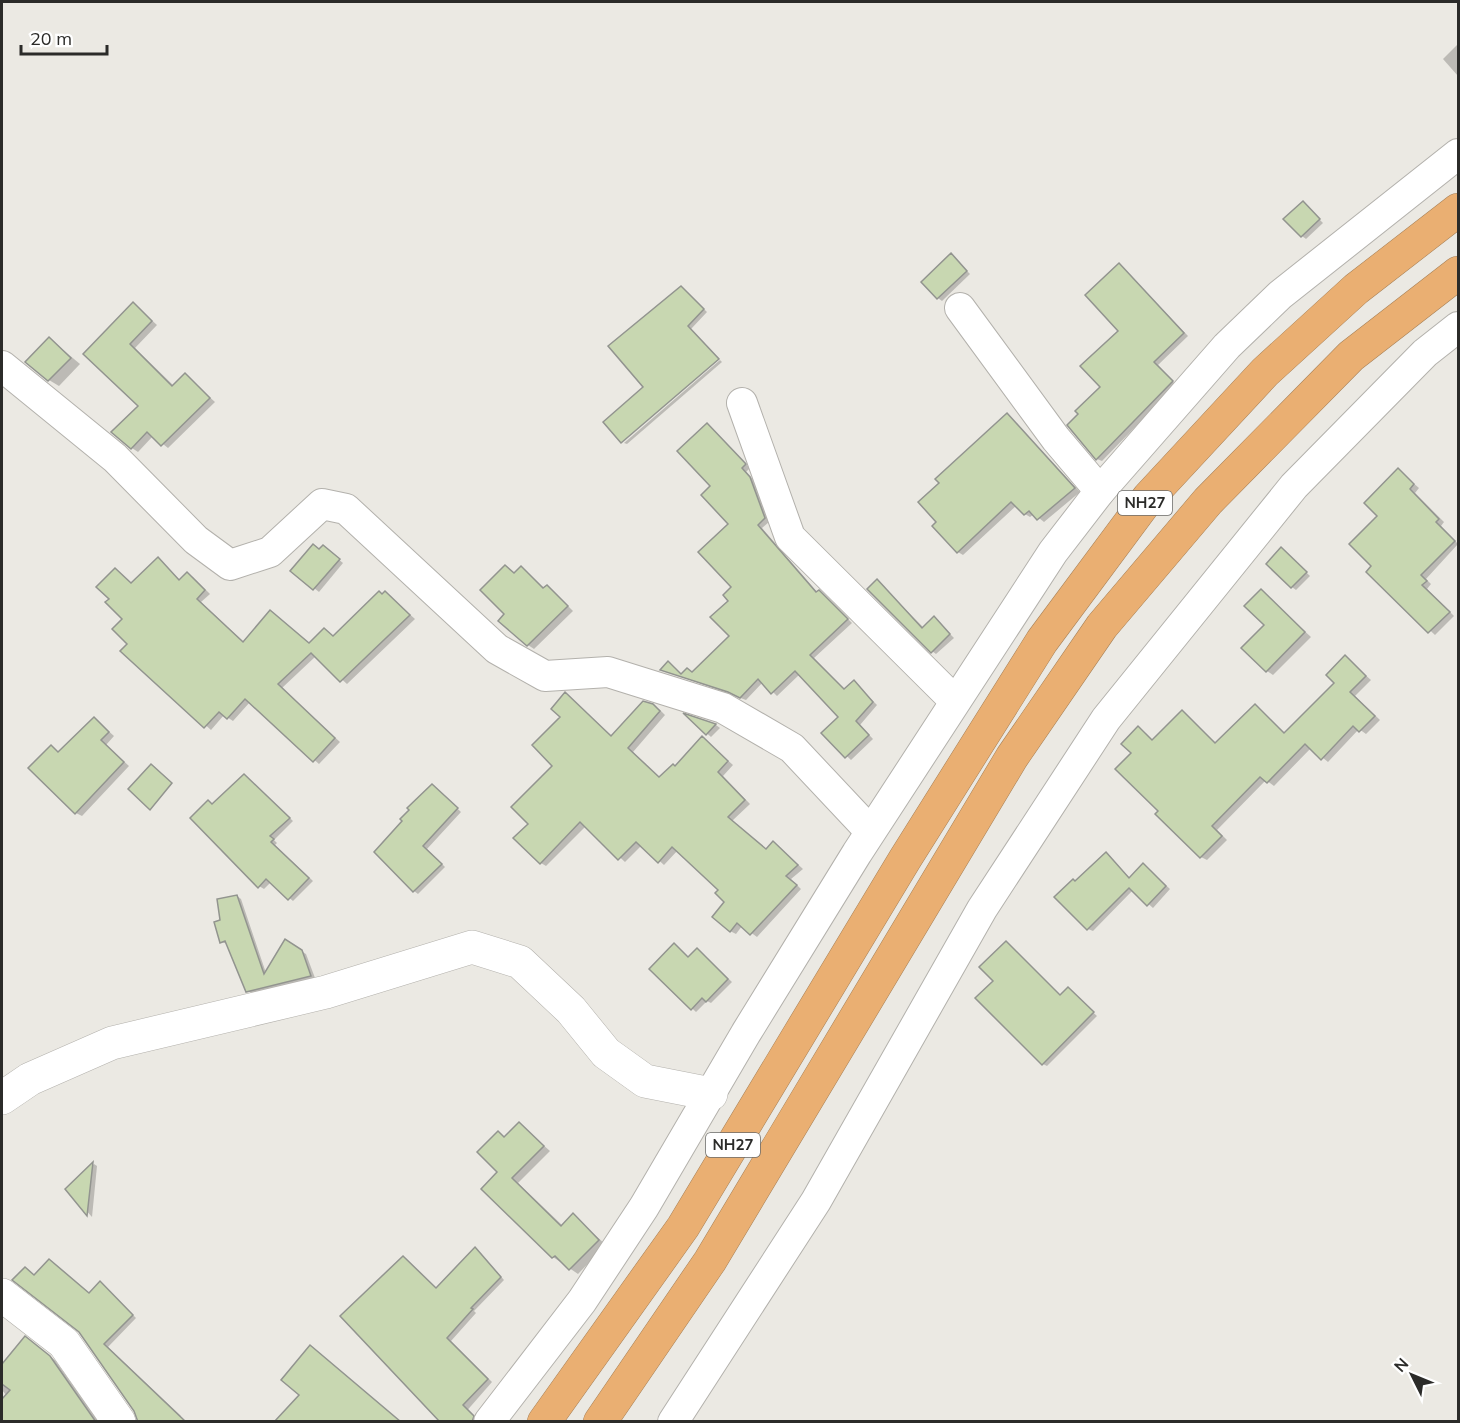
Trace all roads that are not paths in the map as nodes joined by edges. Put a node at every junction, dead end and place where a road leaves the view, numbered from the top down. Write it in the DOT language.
graph roads {
  1 [pos="1458,154"];
  2 [pos="1458,210"];
  3 [pos="1458,273"];
  4 [pos="960,308"];
  5 [pos="1458,327"];
  6 [pos="2,366"];
  7 [pos="742,403"];
  8 [pos="1100,491"];
  9 [pos="955,701"];
  10 [pos="870,831"];
  11 [pos="711,1094"];
  12 [pos="2,1098"];
  13 [pos="2,1295"];
  14 [pos="119,1422"];
  15 [pos="489,1422"];
  16 [pos="544,1422"];
  17 [pos="600,1422"];
  18 [pos="673,1422"];
  1 -- 8 [label="street"];
  2 -- 16 [label="highway, NH27"];
  3 -- 17 [label="highway, NH27"];
  4 -- 8 [label="street"];
  5 -- 18 [label="street"];
  6 -- 10 [label="street"];
  7 -- 9 [label="street"];
  8 -- 9 [label="street"];
  9 -- 10 [label="street"];
  10 -- 11 [label="street"];
  11 -- 12 [label="street"];
  11 -- 15 [label="street"];
  13 -- 14 [label="street"];
}
